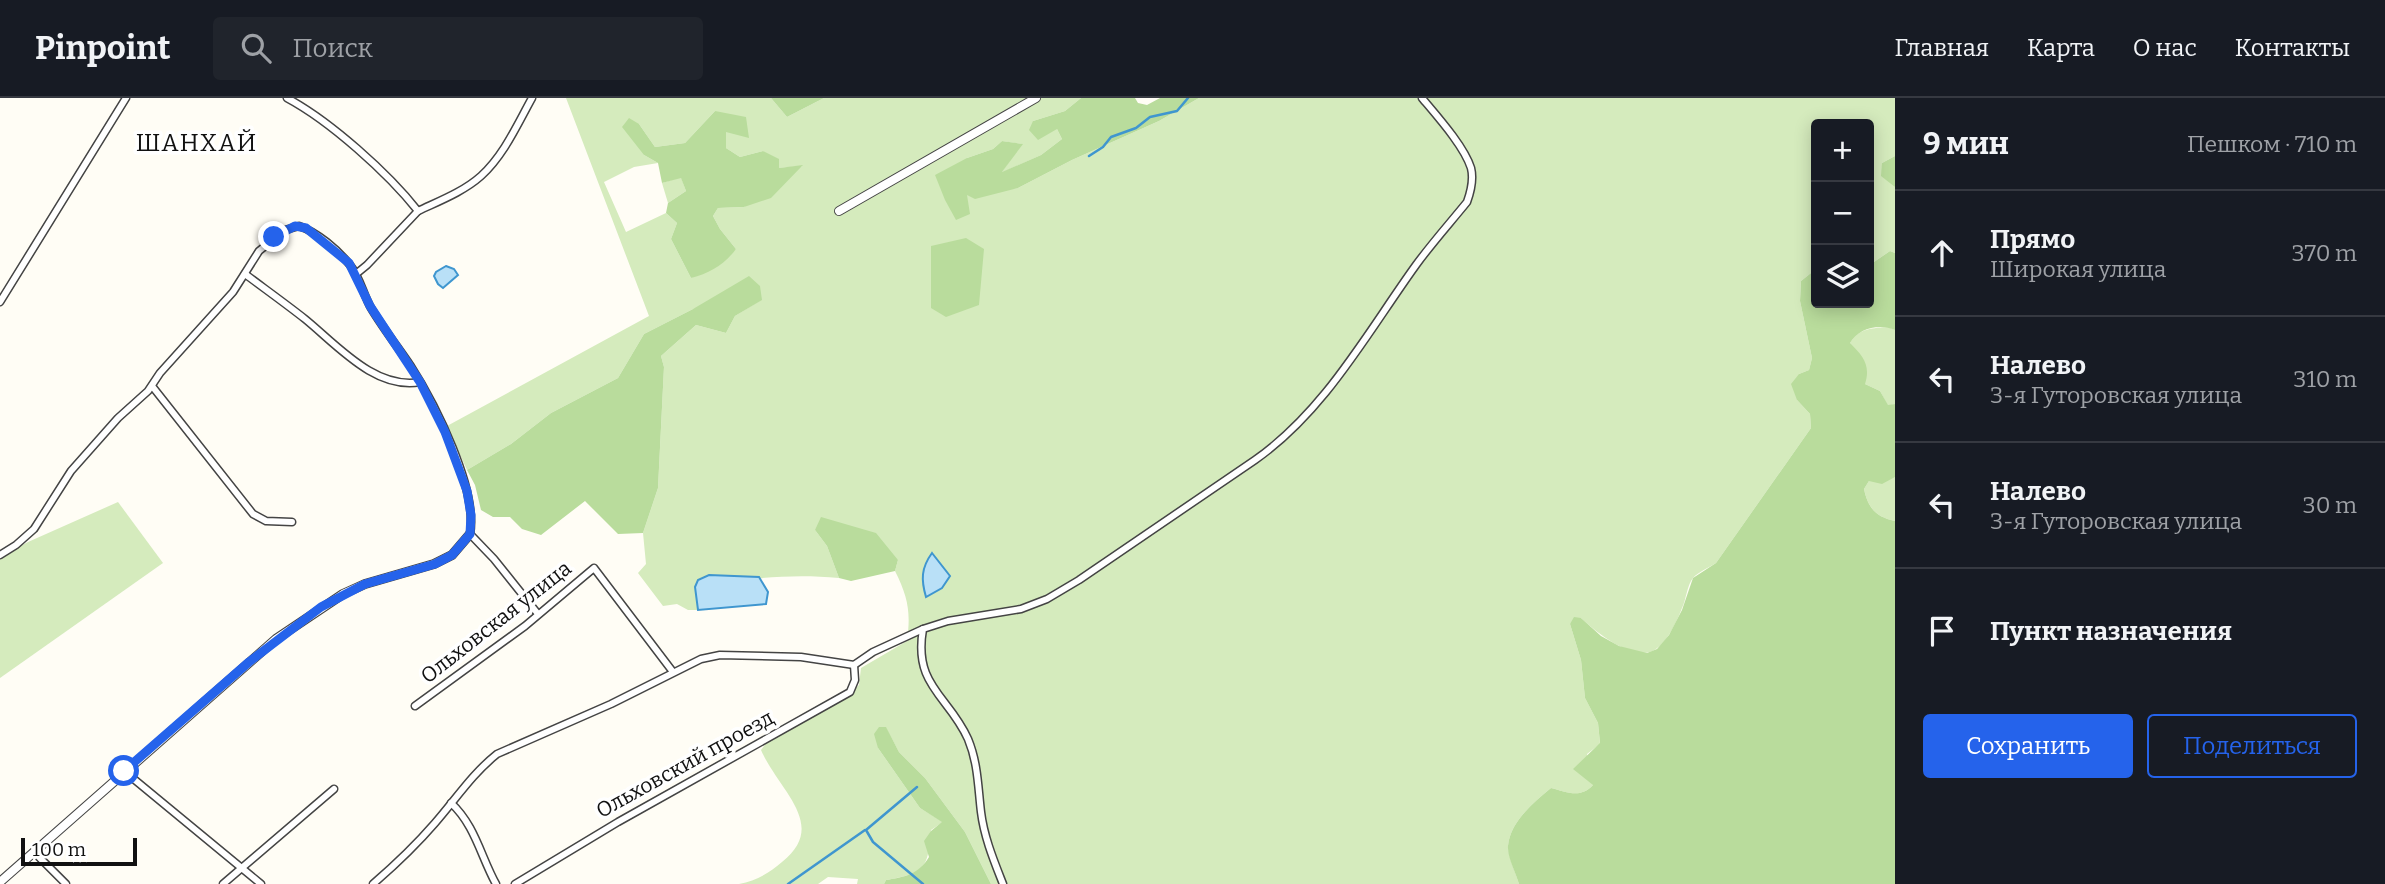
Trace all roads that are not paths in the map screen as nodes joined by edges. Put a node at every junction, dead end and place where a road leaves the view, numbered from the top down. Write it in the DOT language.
graph roads {
  1 [pos="126,98"];
  2 [pos="287,98"];
  3 [pos="533,98"];
  4 [pos="1036,98"];
  5 [pos="1422,98"];
  6 [pos="418,211"];
  7 [pos="839,211"];
  8 [pos="245,274"];
  9 [pos="356,274"];
  10 [pos="0,302"];
  11 [pos="420,382"];
  12 [pos="152,386"];
  13 [pos="292,522"];
  14 [pos="470,534"];
  15 [pos="0,555"];
  16 [pos="538,614"];
  17 [pos="923,629"];
  18 [pos="854,665"];
  19 [pos="673,672"];
  20 [pos="415,706"];
  21 [pos="124,771"];
  22 [pos="334,789"];
  23 [pos="451,803"];
  24 [pos="34,852"];
  25 [pos="241,869"];
  26 [pos="0,883"];
  27 [pos="66,884"];
  28 [pos="223,884"];
  29 [pos="261,884"];
  30 [pos="373,884"];
  31 [pos="496,884"];
  32 [pos="515,884"];
  33 [pos="1003,884"];
  1 -- 10 [label="street"];
  2 -- 6 [label="street"];
  3 -- 6 [label="street"];
  4 -- 7 [label="street"];
  5 -- 17 [label="street"];
  6 -- 9 [label="street"];
  8 -- 9 [label="street"];
  8 -- 11 [label="street"];
  8 -- 12 [label="street"];
  9 -- 11 [label="street"];
  11 -- 14 [label="street"];
  12 -- 13 [label="street"];
  12 -- 15 [label="street"];
  14 -- 16 [label="street"];
  14 -- 21 [label="street"];
  16 -- 19 [label="street, Ольховская улица"];
  16 -- 20 [label="street, Ольховская улица"];
  17 -- 18 [label="street"];
  17 -- 33 [label="street"];
  18 -- 19 [label="street"];
  18 -- 32 [label="street, Ольховский проезд"];
  19 -- 23 [label="street"];
  21 -- 24 [label="street"];
  21 -- 25 [label="street"];
  22 -- 25 [label="street"];
  23 -- 30 [label="street"];
  23 -- 31 [label="street"];
  24 -- 26 [label="street"];
  24 -- 27 [label="street"];
  25 -- 28 [label="street"];
  25 -- 29 [label="street"];
}
